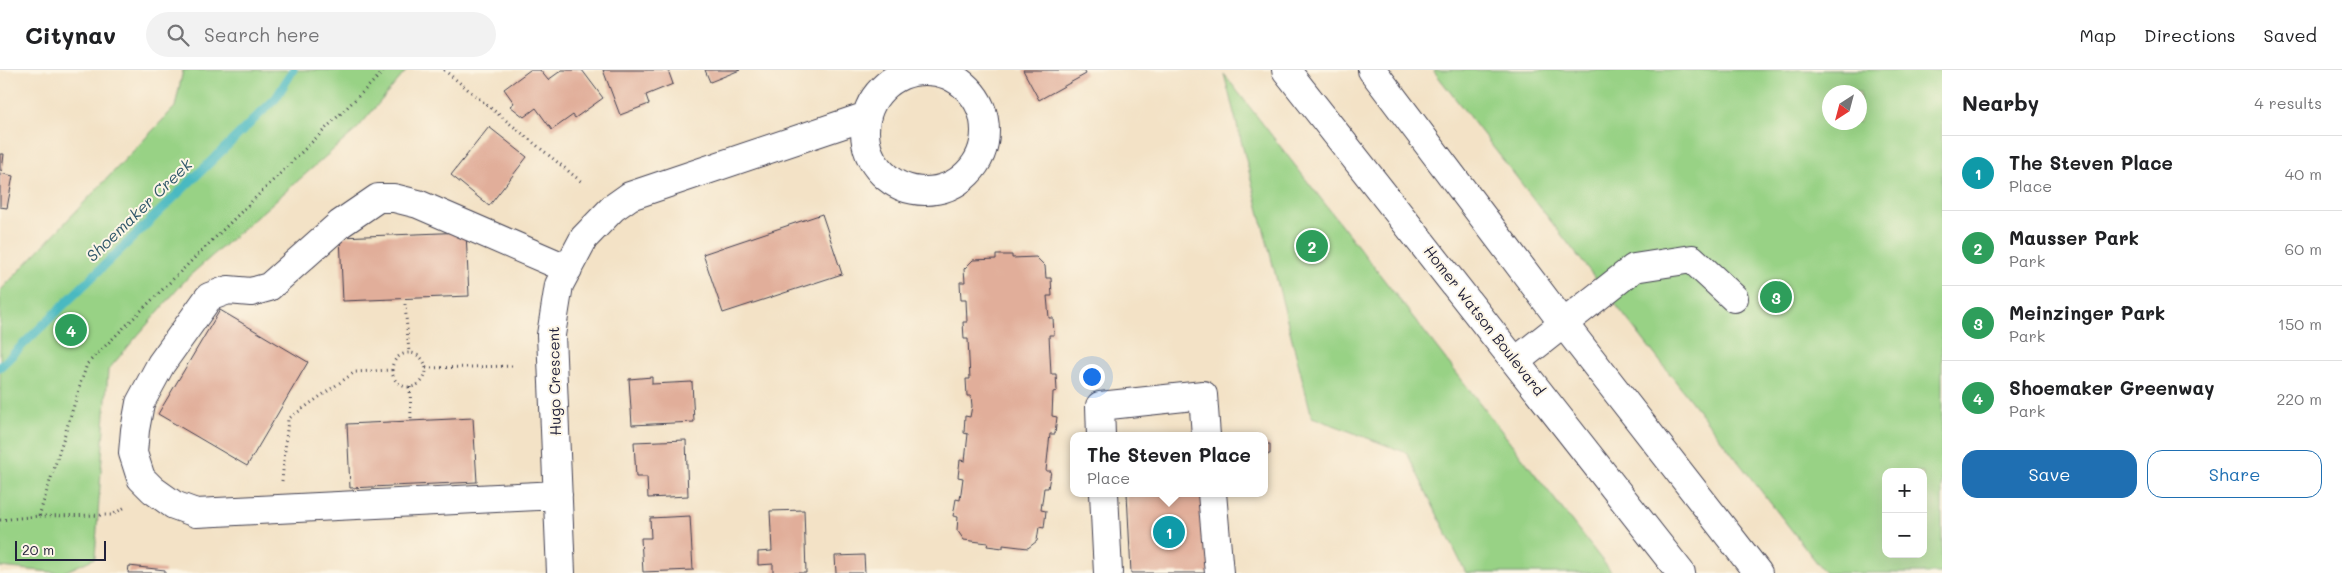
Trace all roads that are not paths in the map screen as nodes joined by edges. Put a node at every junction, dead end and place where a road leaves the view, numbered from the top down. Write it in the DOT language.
graph roads {
  1 [pos="1286,70"];
  2 [pos="1372,70"];
  3 [pos="867,116"];
  4 [pos="568,269"];
  5 [pos="1734,298"];
  6 [pos="1563,323"];
  7 [pos="1516,361"];
  8 [pos="1101,432"];
  9 [pos="1206,432"];
  10 [pos="558,495"];
  11 [pos="1104,497"];
  12 [pos="1212,497"];
  13 [pos="561,573"];
  14 [pos="1108,573"];
  15 [pos="1219,573"];
  16 [pos="1681,573"];
  17 [pos="1758,573"];
  1 -- 7 [label="main road, Homer Watson Boulevard"];
  2 -- 6 [label="main road"];
  3 -- 3 [label="main road"];
  3 -- 4 [label="main road, Hugo Crescent"];
  4 -- 10 [label="main road, Hugo Crescent"];
  4 -- 10 [label="main road"];
  5 -- 6 [label="main road"];
  6 -- 7 [label="main road"];
  6 -- 17 [label="main road"];
  7 -- 16 [label="main road, Homer Watson Boulevard"];
  8 -- 9 [label="main road"];
  10 -- 13 [label="main road, Hugo Crescent"];
  11 -- 14 [label="main road"];
  12 -- 15 [label="main road"];
}
